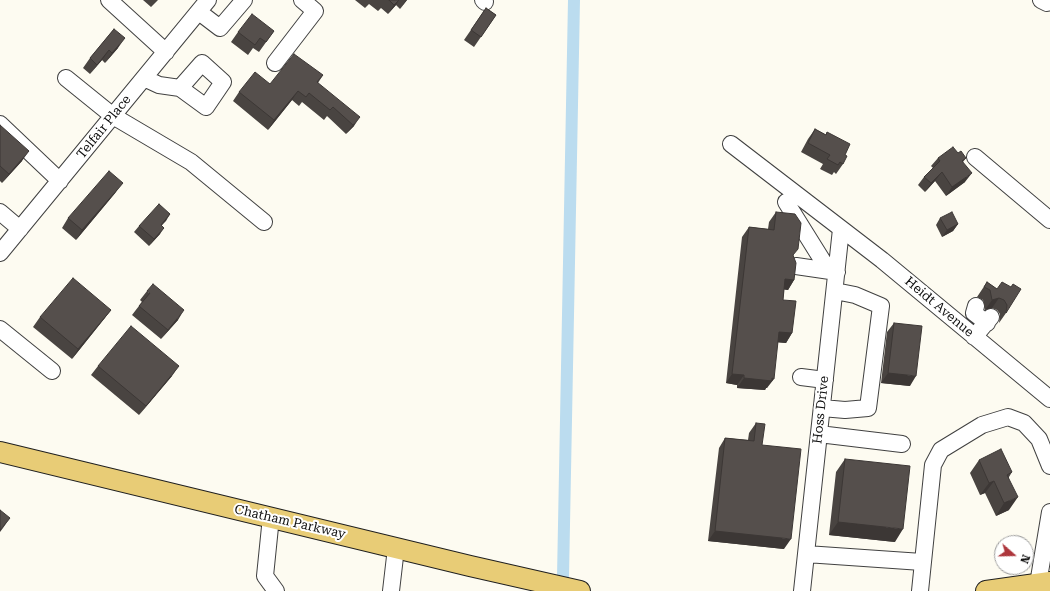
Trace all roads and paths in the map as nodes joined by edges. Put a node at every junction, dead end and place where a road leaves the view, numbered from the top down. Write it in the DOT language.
graph roads {
  1 [pos="109,0"];
  2 [pos="244,0"];
  3 [pos="302,0"];
  4 [pos="204,6"];
  5 [pos="166,52"];
  6 [pos="275,63"];
  7 [pos="66,78"];
  8 [pos="144,78"];
  9 [pos="180,88"];
  10 [pos="113,116"];
  11 [pos="0,124"];
  12 [pos="731,144"];
  13 [pos="975,157"];
  14 [pos="60,181"];
  15 [pos="786,202"];
  16 [pos="0,212"];
  17 [pos="1050,220"];
  18 [pos="264,222"];
  19 [pos="20,229"];
  20 [pos="841,229"];
  21 [pos="0,254"];
  22 [pos="796,266"];
  23 [pos="833,272"];
  24 [pos="835,291"];
  25 [pos="976,306"];
  26 [pos="0,329"];
  27 [pos="974,336"];
  28 [pos="52,371"];
  29 [pos="801,377"];
  30 [pos="825,380"];
  31 [pos="1050,399"];
  32 [pos="822,408"];
  33 [pos="819,434"];
  34 [pos="902,444"];
  35 [pos="0,452"];
  36 [pos="1050,466"];
  37 [pos="1050,512"];
  38 [pos="271,518"];
  39 [pos="396,548"];
  40 [pos="806,554"];
  41 [pos="922,562"];
  42 [pos="1044,583"];
  43 [pos="276,591"];
  44 [pos="391,591"];
  45 [pos="580,591"];
  46 [pos="802,591"];
  47 [pos="920,591"];
  48 [pos="986,591"];
  1 -- 5 [label="street"];
  2 -- 4 [label="street"];
  3 -- 6 [label="street"];
  4 -- 5 [label="street, Telfair Place"];
  5 -- 8 [label="street, Telfair Place"];
  7 -- 10 [label="street"];
  8 -- 9 [label="street"];
  8 -- 10 [label="street, Telfair Place"];
  10 -- 14 [label="street, Telfair Place"];
  10 -- 18 [label="street"];
  11 -- 14 [label="street"];
  12 -- 20 [label="street, Heidt Avenue"];
  13 -- 17 [label="street"];
  14 -- 19 [label="street, Telfair Place"];
  15 -- 23 [label="street"];
  16 -- 19 [label="street"];
  19 -- 21 [label="street, Telfair Place"];
  20 -- 23 [label="street, Hoss Drive"];
  20 -- 27 [label="street, Heidt Avenue"];
  22 -- 23 [label="street"];
  23 -- 24 [label="street, Hoss Drive"];
  24 -- 30 [label="street, Hoss Drive"];
  24 -- 32 [label="street"];
  25 -- 27 [label="street"];
  26 -- 28 [label="street"];
  27 -- 31 [label="street, Heidt Avenue"];
  29 -- 30 [label="street"];
  30 -- 32 [label="street, Hoss Drive"];
  32 -- 33 [label="street, Hoss Drive"];
  33 -- 34 [label="street"];
  33 -- 40 [label="street, Hoss Drive"];
  35 -- 38 [label="main road, Chatham Parkway"];
  36 -- 41 [label="street"];
  37 -- 42 [label="street"];
  38 -- 39 [label="main road, Chatham Parkway"];
  38 -- 43 [label="street"];
  39 -- 44 [label="street"];
  39 -- 45 [label="main road, Chatham Parkway"];
  40 -- 41 [label="street"];
  40 -- 46 [label="street, Hoss Drive"];
  41 -- 47 [label="street"];
  42 -- 48 [label="main road"];
}
